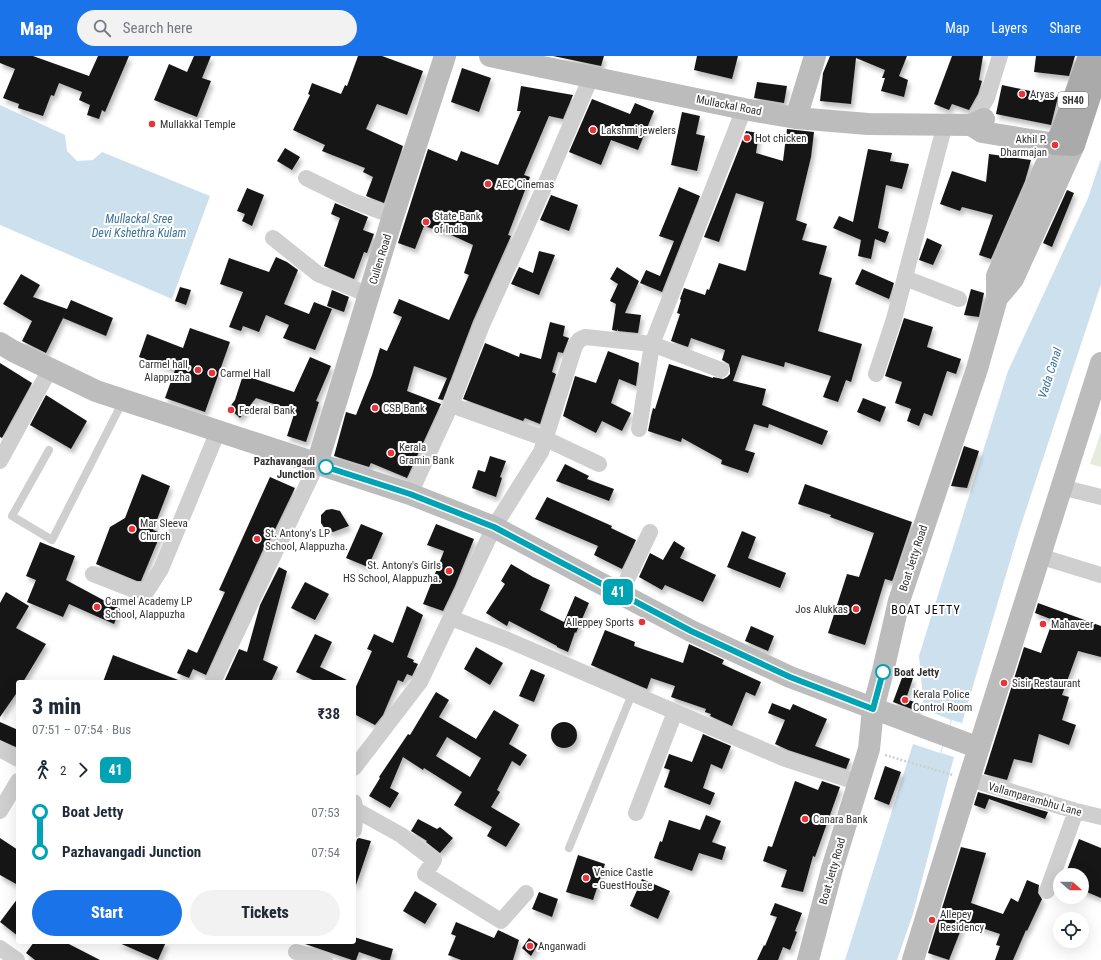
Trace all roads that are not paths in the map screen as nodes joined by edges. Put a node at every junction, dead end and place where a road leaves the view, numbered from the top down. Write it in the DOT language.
graph roads {
  1 [pos="445,56"];
  2 [pos="490,56"];
  3 [pos="815,56"];
  4 [pos="1000,56"];
  5 [pos="1089,56"];
  6 [pos="1101,63"];
  7 [pos="591,77"];
  8 [pos="744,109"];
  9 [pos="796,118"];
  10 [pos="945,124"];
  11 [pos="971,125"];
  12 [pos="1068,138"];
  13 [pos="306,178"];
  14 [pos="393,216"];
  15 [pos="273,238"];
  16 [pos="905,278"];
  17 [pos="369,295"];
  18 [pos="959,299"];
  19 [pos="0,343"];
  20 [pos="652,344"];
  21 [pos="1101,363"];
  22 [pos="50,369"];
  23 [pos="721,370"];
  24 [pos="876,374"];
  25 [pos="123,400"];
  26 [pos="451,405"];
  27 [pos="638,429"];
  28 [pos="218,431"];
  29 [pos="546,439"];
  30 [pos="49,450"];
  31 [pos="0,461"];
  32 [pos="317,464"];
  33 [pos="599,464"];
  34 [pos="1061,487"];
  35 [pos="410,494"];
  36 [pos="1101,497"];
  37 [pos="494,527"];
  38 [pos="650,532"];
  39 [pos="1039,556"];
  40 [pos="93,574"];
  41 [pos="1101,575"];
  42 [pos="620,594"];
  43 [pos="451,618"];
  44 [pos="214,680"];
  45 [pos="632,694"];
  46 [pos="873,709"];
  47 [pos="675,712"];
  48 [pos="979,748"];
  49 [pos="0,749"];
  50 [pos="16,758"];
  51 [pos="356,765"];
  52 [pos="961,777"];
  53 [pos="16,784"];
  54 [pos="859,784"];
  55 [pos="356,805"];
  56 [pos="0,811"];
  57 [pos="1076,811"];
  58 [pos="636,813"];
  59 [pos="1101,817"];
  60 [pos="569,848"];
  61 [pos="1047,891"];
  62 [pos="526,893"];
  63 [pos="296,952"];
  64 [pos="324,960"];
  65 [pos="808,960"];
  66 [pos="913,960"];
  1 -- 14 [label="main road, Cullen Road"];
  2 -- 7 [label="main road, Mullackal Road"];
  3 -- 9 [label="main road"];
  4 -- 11 [label="street"];
  5 -- 12 [label="main road, SH40"];
  6 -- 12 [label="main road, SH40"];
  7 -- 8 [label="main road, Mullackal Road"];
  7 -- 26 [label="street"];
  8 -- 9 [label="main road, Mullackal Road"];
  8 -- 20 [label="street"];
  9 -- 10 [label="main road, Mullackal Road"];
  10 -- 11 [label="main road, Mullackal Road"];
  10 -- 16 [label="street"];
  11 -- 12 [label="main road, Mullackal Road"];
  12 -- 46 [label="main road, Boat Jetty Road"];
  13 -- 14 [label="street"];
  14 -- 17 [label="main road, Cullen Road"];
  15 -- 17 [label="street"];
  16 -- 18 [label="street"];
  16 -- 24 [label="street"];
  17 -- 32 [label="main road, Cullen Road"];
  19 -- 22 [label="main road"];
  20 -- 23 [label="street"];
  20 -- 27 [label="street"];
  20 -- 29 [label="street"];
  21 -- 34 [label="main road"];
  22 -- 25 [label="main road"];
  22 -- 31 [label="street"];
  25 -- 28 [label="main road"];
  25 -- 30 [label="lane"];
  26 -- 29 [label="street"];
  26 -- 35 [label="street"];
  28 -- 32 [label="main road"];
  28 -- 40 [label="street"];
  29 -- 33 [label="street"];
  29 -- 37 [label="street"];
  32 -- 35 [label="main road"];
  32 -- 44 [label="street"];
  34 -- 36 [label="street"];
  34 -- 39 [label="main road"];
  35 -- 37 [label="main road"];
  37 -- 42 [label="main road"];
  37 -- 43 [label="street"];
  38 -- 42 [label="street"];
  39 -- 41 [label="street"];
  39 -- 48 [label="main road"];
  42 -- 46 [label="main road"];
  43 -- 45 [label="street"];
  43 -- 51 [label="street"];
  45 -- 47 [label="street"];
  45 -- 60 [label="lane"];
  46 -- 48 [label="main road"];
  46 -- 54 [label="main road, Boat Jetty Road"];
  47 -- 54 [label="street"];
  47 -- 58 [label="street"];
  48 -- 52 [label="main road"];
  49 -- 50 [label="street"];
  52 -- 57 [label="street, Vallamparambhu Lane"];
  52 -- 66 [label="main road"];
  53 -- 56 [label="street"];
  54 -- 65 [label="main road, Boat Jetty Road"];
  55 -- 62 [label="street"];
  57 -- 59 [label="street, Vallamparambhu Lane"];
  57 -- 61 [label="street"];
  63 -- 64 [label="street"];
}
